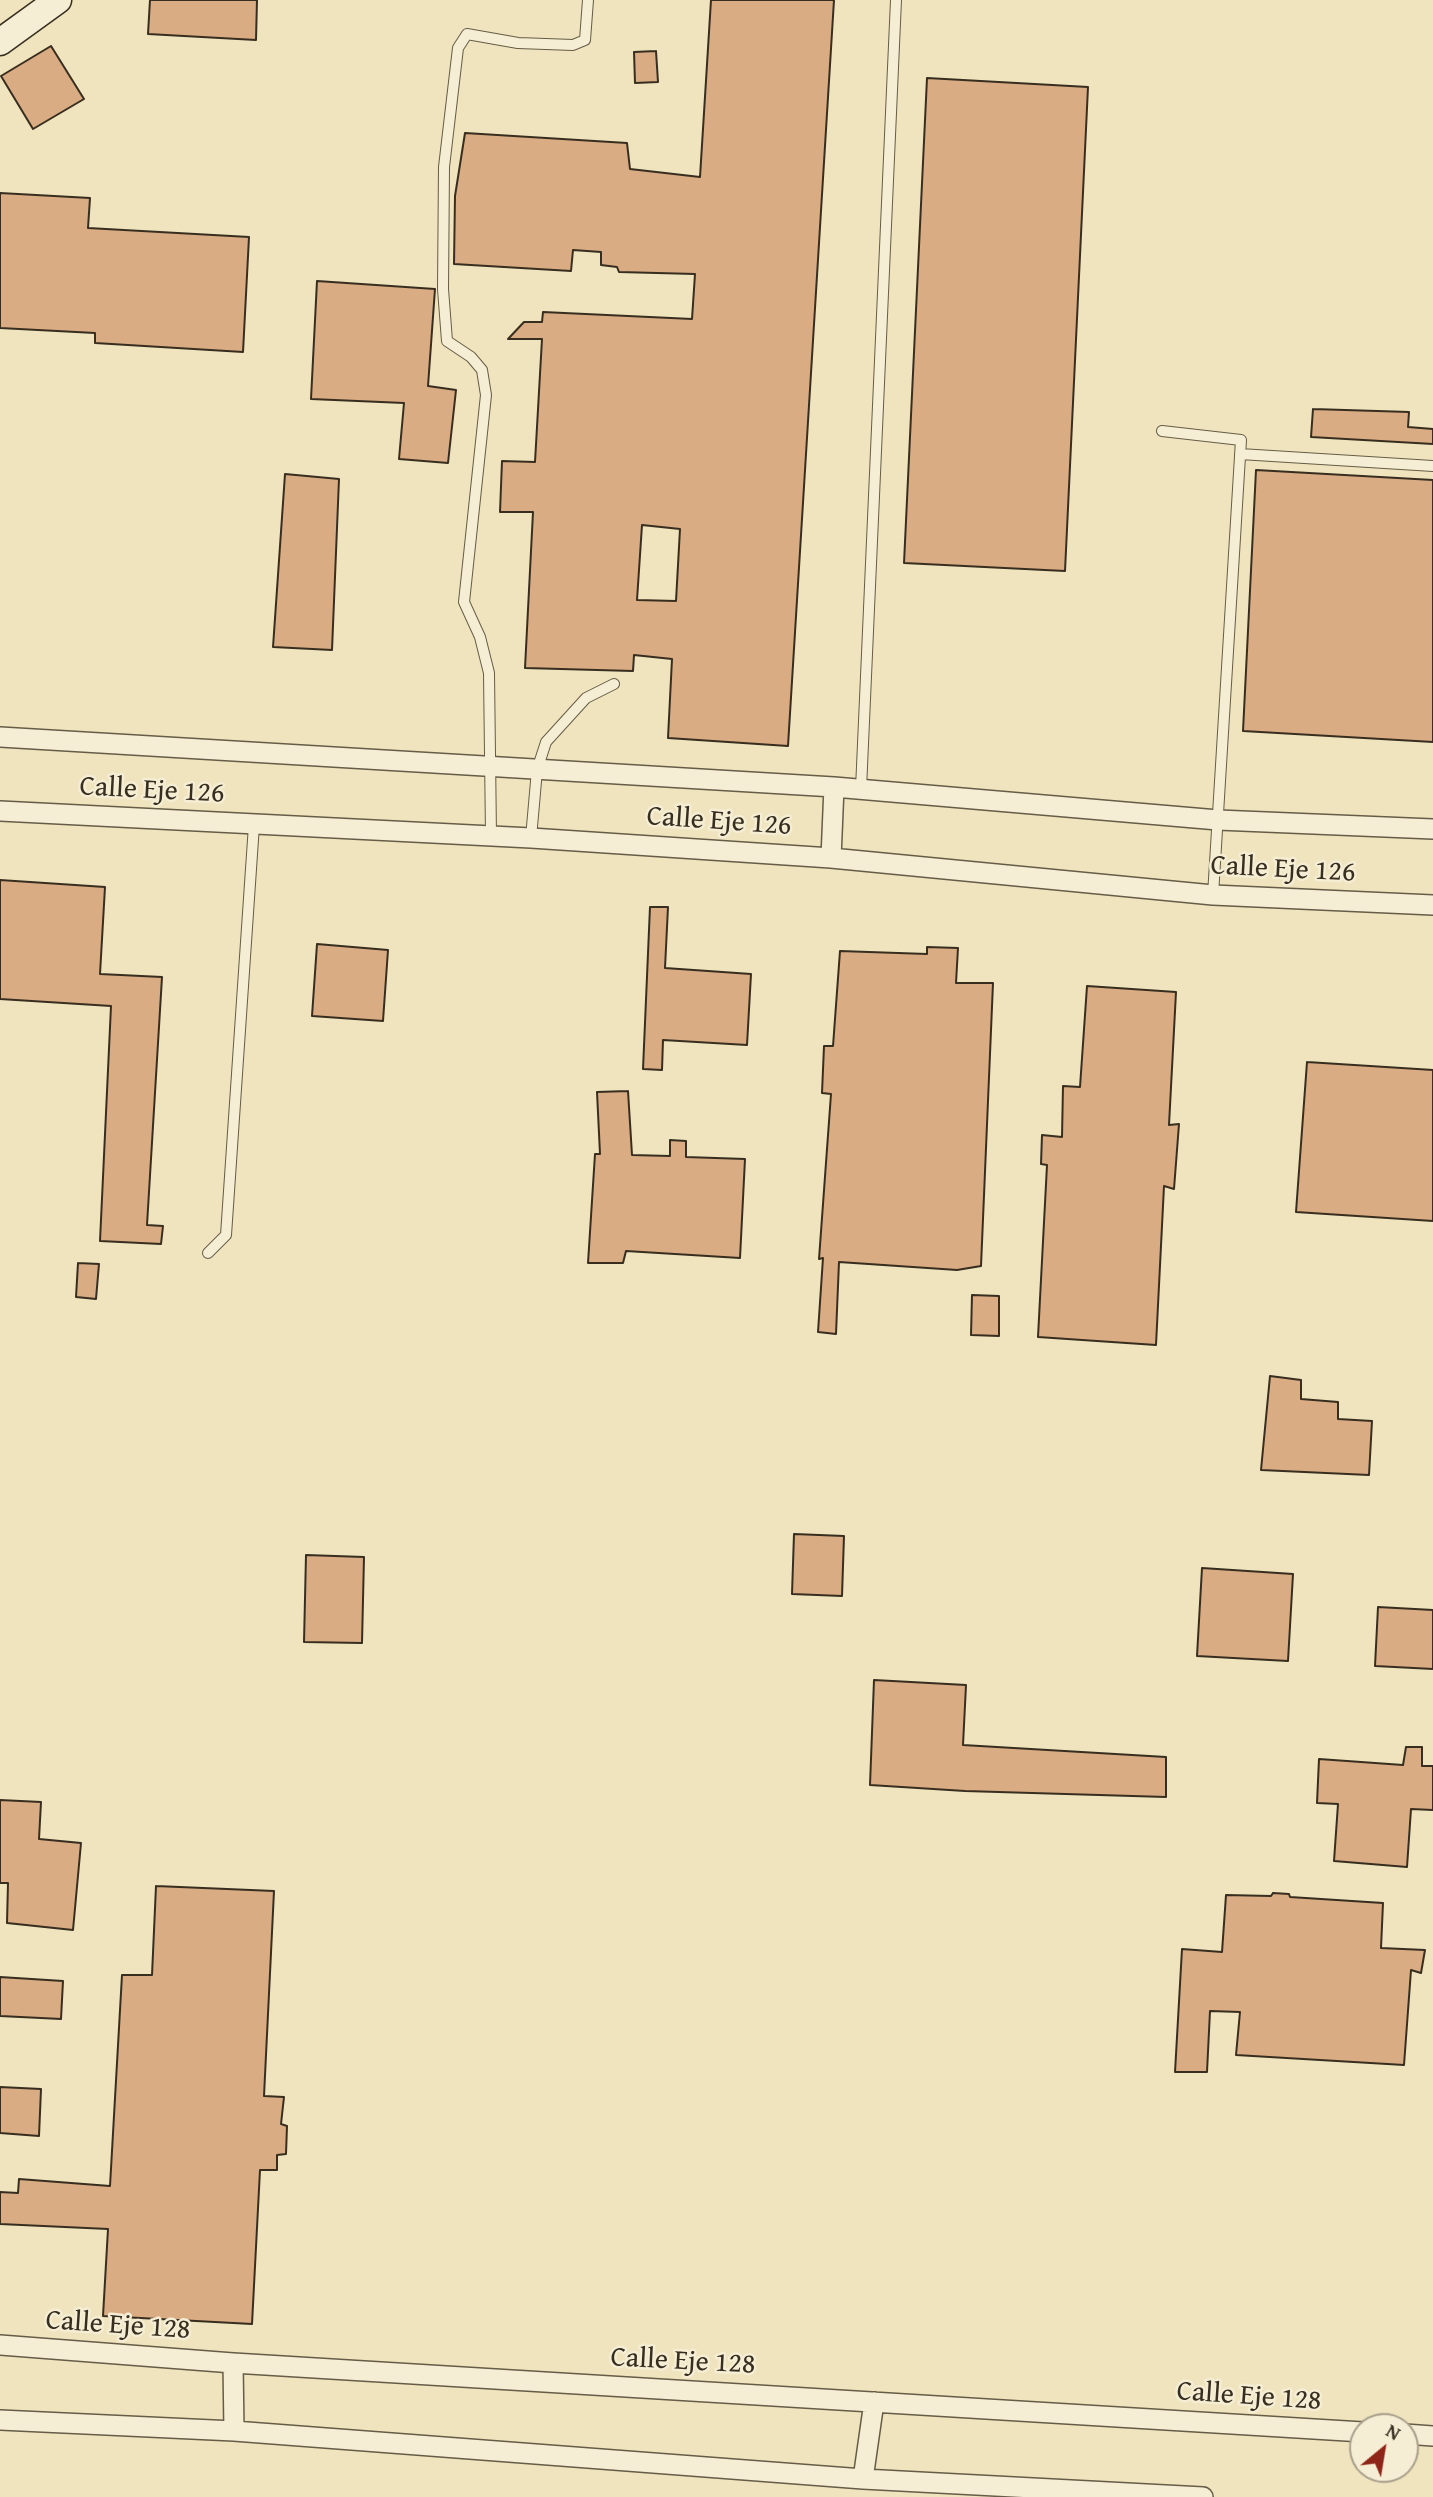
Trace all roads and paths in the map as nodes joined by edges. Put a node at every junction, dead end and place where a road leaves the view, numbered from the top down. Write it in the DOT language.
graph roads {
  1 [pos="58,0"];
  2 [pos="588,0"];
  3 [pos="896,0"];
  4 [pos="0,42"];
  5 [pos="1161,431"];
  6 [pos="1240,454"];
  7 [pos="1433,466"];
  8 [pos="614,684"];
  9 [pos="0,737"];
  10 [pos="490,766"];
  11 [pos="537,770"];
  12 [pos="834,786"];
  13 [pos="861,789"];
  14 [pos="0,811"];
  15 [pos="1218,820"];
  16 [pos="254,825"];
  17 [pos="1433,829"];
  18 [pos="491,836"];
  19 [pos="531,838"];
  20 [pos="831,858"];
  21 [pos="1213,895"];
  22 [pos="1433,905"];
  23 [pos="208,1253"];
  24 [pos="0,2345"];
  25 [pos="233,2362"];
  26 [pos="874,2402"];
  27 [pos="0,2420"];
  28 [pos="234,2431"];
  29 [pos="1349,2431"];
  30 [pos="863,2479"];
  31 [pos="1203,2497"];
  1 -- 4 [label="street"];
  2 -- 10 [label="lane"];
  3 -- 13 [label="lane"];
  5 -- 6 [label="lane"];
  6 -- 7 [label="lane"];
  6 -- 15 [label="lane"];
  8 -- 11 [label="lane"];
  9 -- 10 [label="street, Calle Eje 126"];
  10 -- 11 [label="street, Calle Eje 126"];
  10 -- 18 [label="lane"];
  11 -- 12 [label="street, Calle Eje 126"];
  11 -- 19 [label="lane"];
  12 -- 13 [label="street, Calle Eje 126"];
  12 -- 20 [label="street"];
  13 -- 15 [label="street, Calle Eje 126"];
  14 -- 16 [label="street, Calle Eje 126"];
  15 -- 17 [label="street, Calle Eje 126"];
  15 -- 21 [label="lane"];
  16 -- 18 [label="street, Calle Eje 126"];
  16 -- 23 [label="lane"];
  18 -- 19 [label="street, Calle Eje 126"];
  19 -- 20 [label="street, Calle Eje 126"];
  20 -- 21 [label="street, Calle Eje 126"];
  21 -- 22 [label="street, Calle Eje 126"];
  24 -- 25 [label="street, Calle Eje 128"];
  25 -- 26 [label="street, Calle Eje 128"];
  25 -- 28 [label="street"];
  26 -- 29 [label="street, Calle Eje 128"];
  26 -- 30 [label="street"];
  27 -- 28 [label="street"];
  28 -- 30 [label="street"];
  30 -- 31 [label="street"];
}
